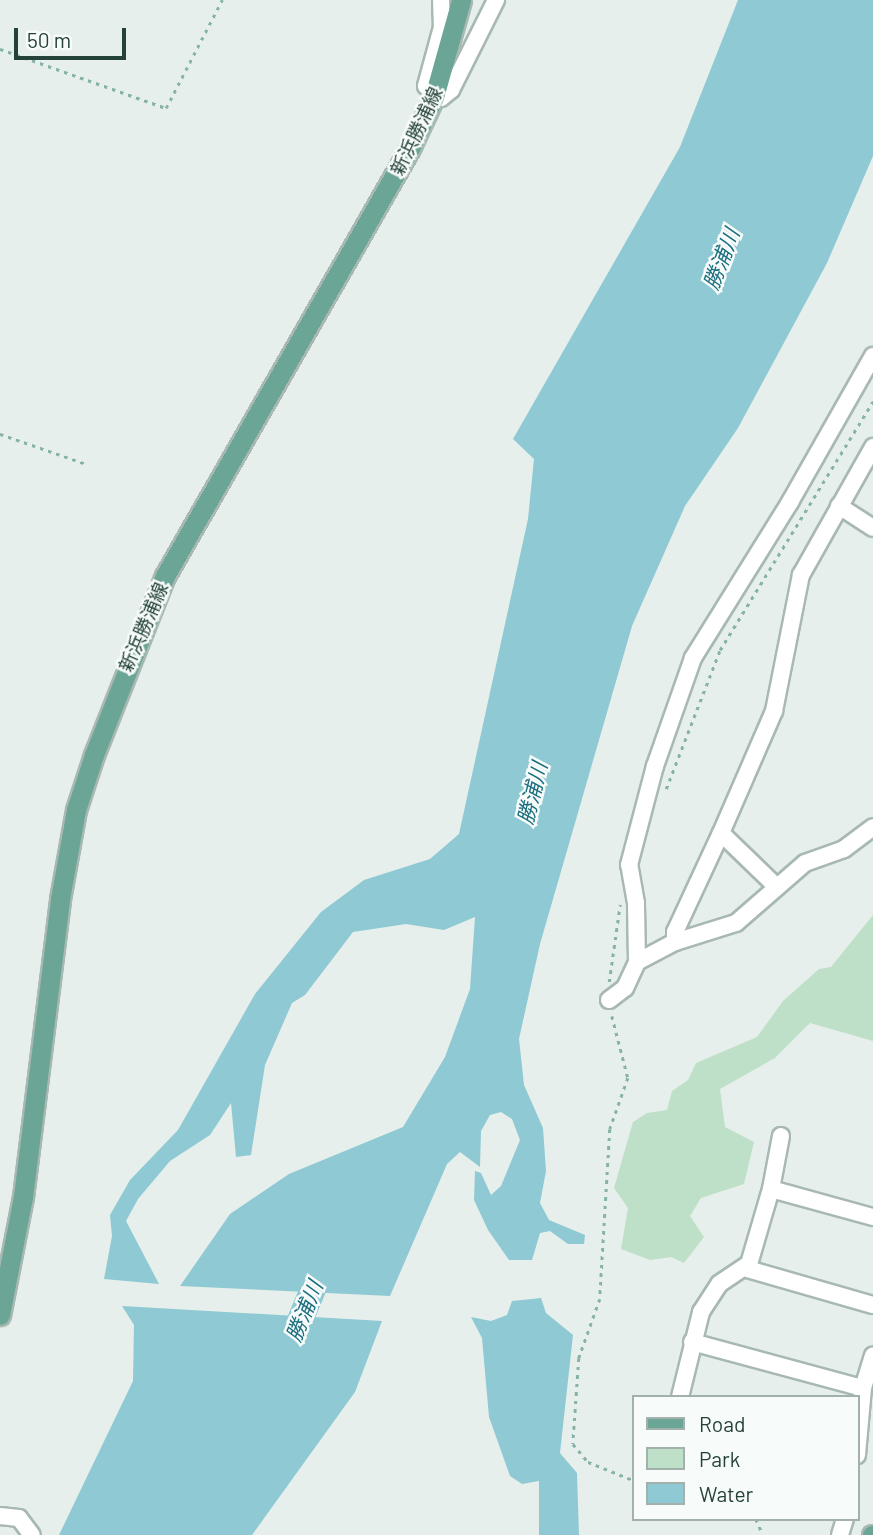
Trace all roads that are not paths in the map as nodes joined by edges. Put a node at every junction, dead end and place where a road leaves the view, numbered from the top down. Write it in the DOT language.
graph roads {
  1 [pos="441,0"];
  2 [pos="461,0"];
  3 [pos="496,0"];
  4 [pos="434,97"];
  5 [pos="873,356"];
  6 [pos="873,447"];
  7 [pos="839,506"];
  8 [pos="873,528"];
  9 [pos="873,827"];
  10 [pos="721,832"];
  11 [pos="777,887"];
  12 [pos="676,942"];
  13 [pos="638,962"];
  14 [pos="609,1000"];
  15 [pos="781,1136"];
  16 [pos="771,1189"];
  17 [pos="873,1217"];
  18 [pos="744,1268"];
  19 [pos="873,1305"];
  20 [pos="0,1315"];
  21 [pos="692,1342"];
  22 [pos="873,1355"];
  23 [pos="863,1388"];
  24 [pos="680,1395"];
  25 [pos="859,1433"];
  26 [pos="0,1516"];
  27 [pos="32,1535"];
  1 -- 4 [label="street"];
  2 -- 4 [label="main road, 新浜勝浦線"];
  3 -- 4 [label="street"];
  4 -- 20 [label="main road, 新浜勝浦線"];
  5 -- 13 [label="street"];
  6 -- 7 [label="street"];
  7 -- 8 [label="street"];
  7 -- 10 [label="street"];
  9 -- 11 [label="street"];
  10 -- 11 [label="street"];
  10 -- 12 [label="street"];
  11 -- 12 [label="street"];
  12 -- 13 [label="street"];
  13 -- 14 [label="street"];
  15 -- 16 [label="street"];
  16 -- 17 [label="street"];
  16 -- 18 [label="street"];
  18 -- 19 [label="street"];
  18 -- 21 [label="street"];
  21 -- 23 [label="street"];
  21 -- 24 [label="street"];
  22 -- 23 [label="street"];
  23 -- 25 [label="street"];
  26 -- 27 [label="street"];
}
